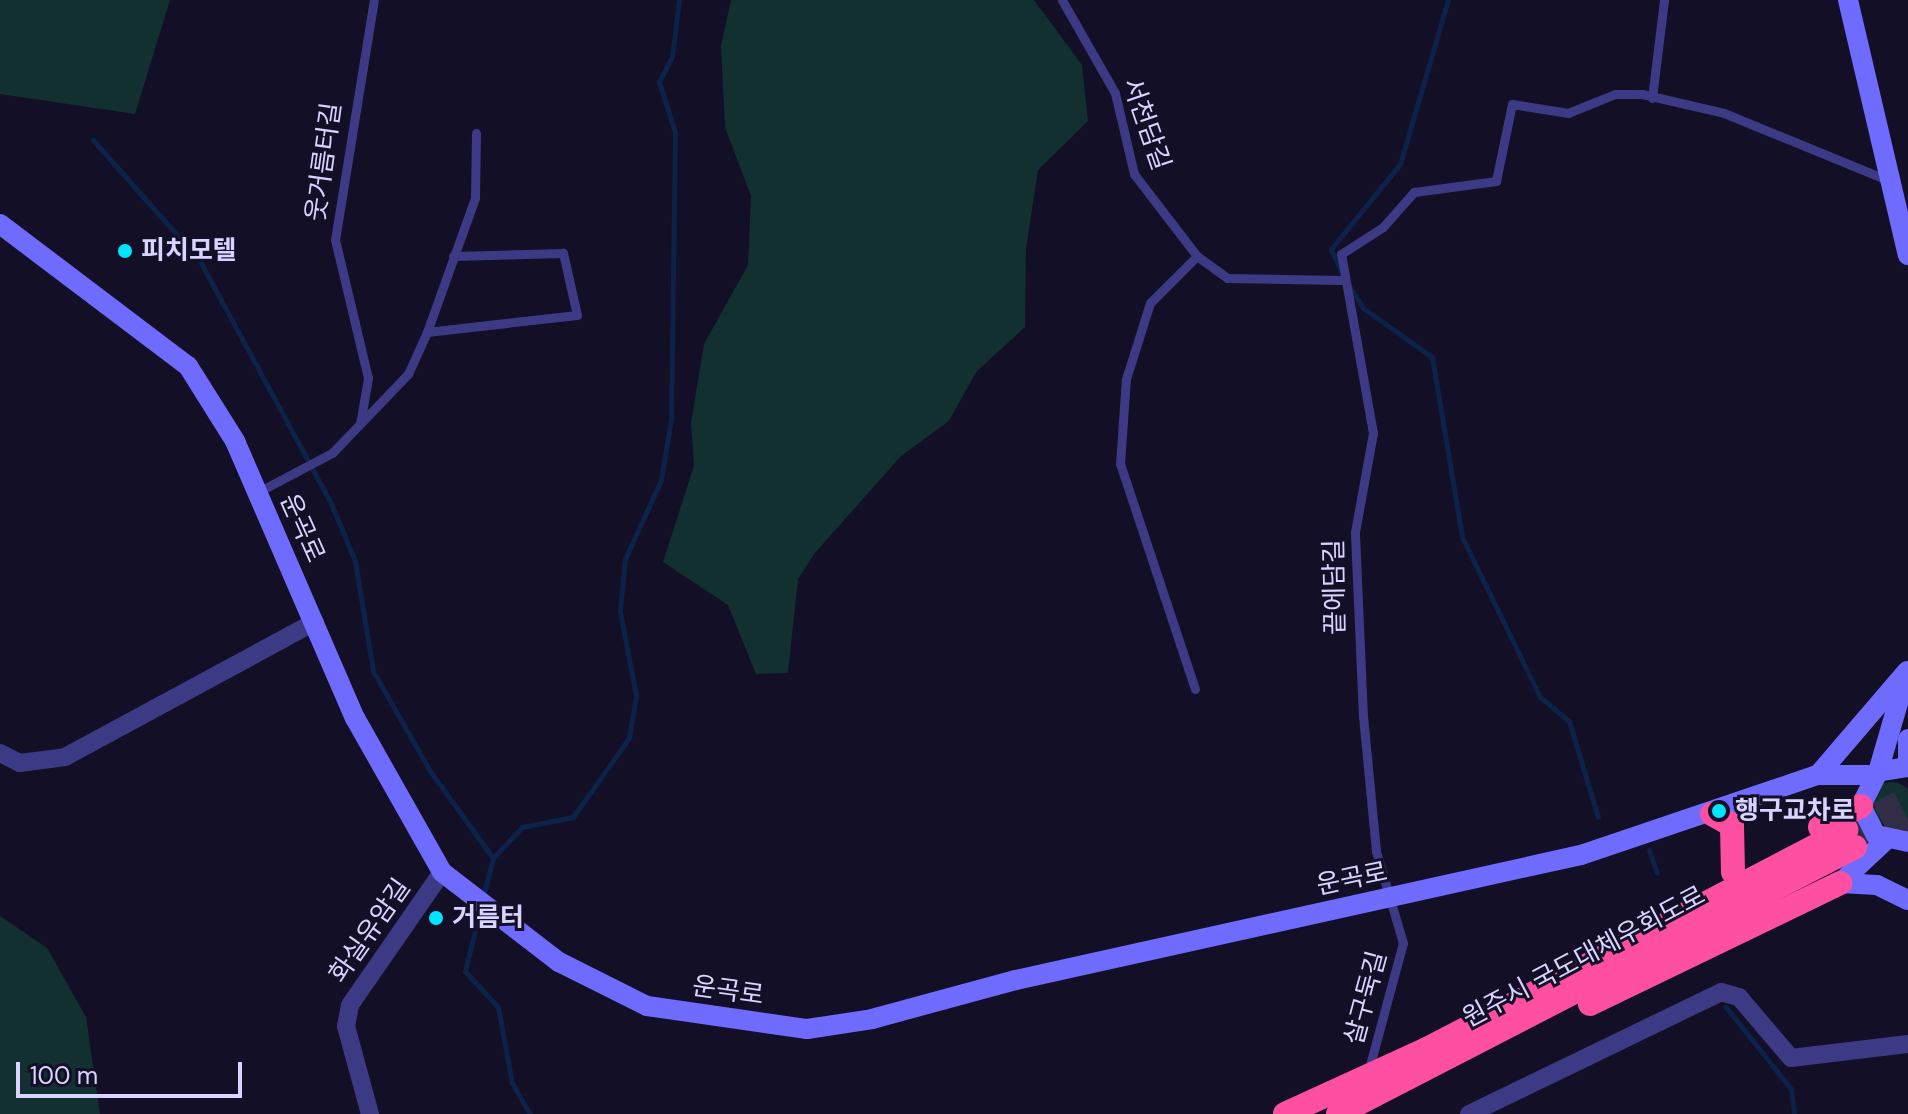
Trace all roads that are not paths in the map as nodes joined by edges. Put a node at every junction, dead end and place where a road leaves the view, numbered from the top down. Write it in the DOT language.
graph roads {
  1 [pos="374,0"];
  2 [pos="1062,0"];
  3 [pos="1664,0"];
  4 [pos="1848,0"];
  5 [pos="1652,98"];
  6 [pos="476,133"];
  7 [pos="1894,183"];
  8 [pos="0,224"];
  9 [pos="1908,255"];
  10 [pos="453,256"];
  11 [pos="1197,256"];
  12 [pos="1341,278"];
  13 [pos="427,332"];
  14 [pos="360,424"];
  15 [pos="258,492"];
  16 [pos="315,622"];
  17 [pos="1908,669"];
  18 [pos="1195,689"];
  19 [pos="1908,739"];
  20 [pos="0,753"];
  21 [pos="1908,767"];
  22 [pos="1876,774"];
  23 [pos="1818,775"];
  24 [pos="1862,800"];
  25 [pos="1712,814"];
  26 [pos="1850,838"];
  27 [pos="1900,845"];
  28 [pos="1733,872"];
  29 [pos="448,876"];
  30 [pos="1840,883"];
  31 [pos="1390,897"];
  32 [pos="1908,900"];
  33 [pos="1908,1044"];
  34 [pos="1432,1058"];
  35 [pos="1370,1065"];
  36 [pos="370,1114"];
  37 [pos="1285,1114"];
  38 [pos="1338,1114"];
  39 [pos="1469,1114"];
  1 -- 14 [label="lane, 웃거름터길"];
  2 -- 11 [label="lane, 서천담길"];
  3 -- 5 [label="lane"];
  4 -- 7 [label="street"];
  5 -- 7 [label="lane, 끝에담길"];
  5 -- 12 [label="lane, 끝에담길"];
  6 -- 10 [label="lane"];
  7 -- 9 [label="street"];
  8 -- 15 [label="street, 운곡로"];
  10 -- 13 [label="lane"];
  10 -- 13 [label="lane"];
  11 -- 12 [label="lane"];
  11 -- 18 [label="lane"];
  12 -- 31 [label="lane, 끝에담길"];
  13 -- 14 [label="lane"];
  14 -- 15 [label="lane"];
  15 -- 16 [label="street, 운곡로"];
  16 -- 20 [label="street"];
  16 -- 29 [label="street, 운곡로"];
  17 -- 22 [label="street"];
  17 -- 23 [label="street"];
  19 -- 21 [label="street"];
  21 -- 22 [label="street"];
  22 -- 23 [label="street"];
  22 -- 24 [label="street"];
  23 -- 24 [label="street"];
  23 -- 25 [label="street, 운곡로"];
  24 -- 27 [label="street"];
  24 -- 28 [label="highway"];
  25 -- 28 [label="highway"];
  25 -- 31 [label="street, 운곡로"];
  26 -- 34 [label="highway"];
  27 -- 30 [label="street"];
  28 -- 34 [label="highway"];
  29 -- 31 [label="street, 운곡로"];
  29 -- 36 [label="street, 화실유암길"];
  30 -- 32 [label="street"];
  30 -- 34 [label="highway"];
  31 -- 35 [label="lane, 살구둑길"];
  33 -- 39 [label="street"];
  34 -- 37 [label="highway"];
  34 -- 38 [label="highway"];
}
